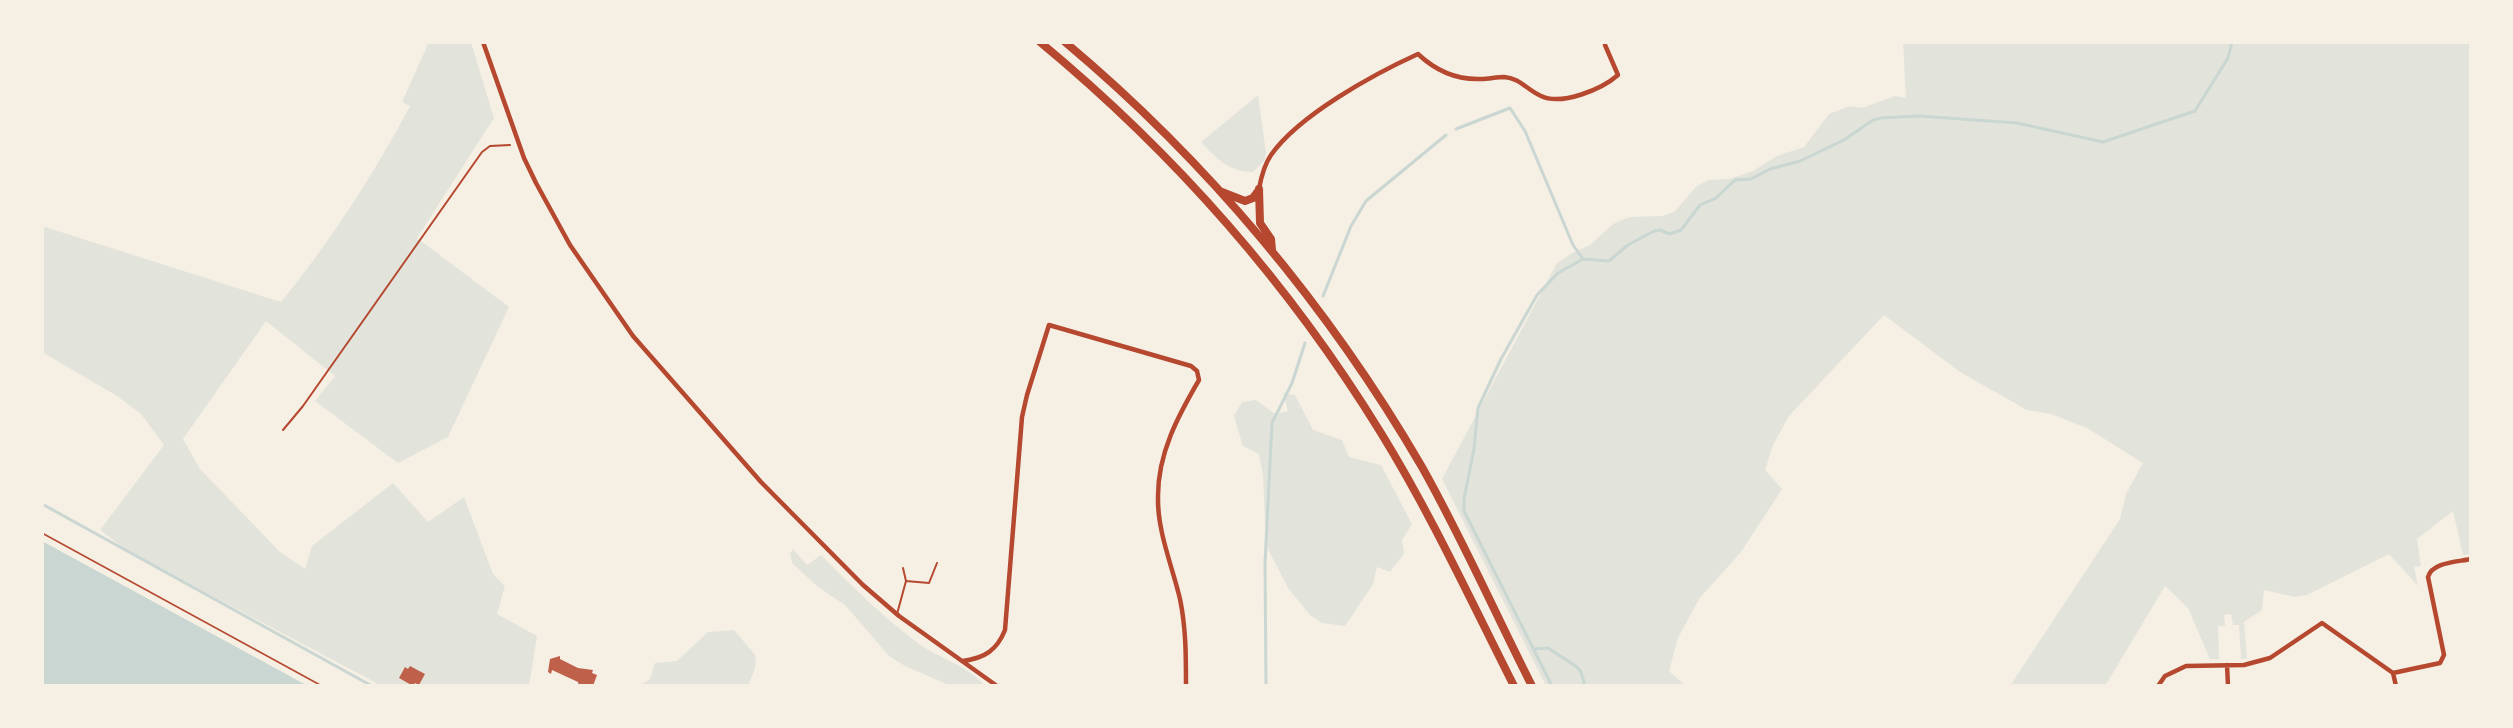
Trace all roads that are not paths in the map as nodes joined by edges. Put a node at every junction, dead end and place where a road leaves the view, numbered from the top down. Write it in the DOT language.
graph roads {
  1 [pos="483,42"];
  2 [pos="1040,42"];
  3 [pos="1065,42"];
  4 [pos="1605,45"];
  5 [pos="510,145"];
  6 [pos="1259,189"];
  7 [pos="1222,192"];
  8 [pos="1272,252"];
  9 [pos="283,430"];
  10 [pos="2471,559"];
  11 [pos="937,563"];
  12 [pos="903,568"];
  13 [pos="906,581"];
  14 [pos="897,614"];
  15 [pos="963,662"];
  16 [pos="2227,665"];
  17 [pos="2393,672"];
  18 [pos="997,686"];
  19 [pos="1186,686"];
  20 [pos="1513,686"];
  21 [pos="1532,686"];
  22 [pos="2158,686"];
  23 [pos="2228,686"];
  24 [pos="2396,686"];
  1 -- 14 [label="street"];
  2 -- 20 [label="highway"];
  3 -- 7 [label="highway"];
  4 -- 6 [label="street"];
  5 -- 9 [label="lane"];
  6 -- 7 [label="highway"];
  6 -- 8 [label="highway"];
  7 -- 8 [label="highway"];
  8 -- 21 [label="highway"];
  10 -- 17 [label="street"];
  11 -- 13 [label="lane"];
  12 -- 13 [label="lane"];
  13 -- 14 [label="lane"];
  14 -- 15 [label="street"];
  15 -- 18 [label="street"];
  15 -- 19 [label="street"];
  16 -- 17 [label="street"];
  16 -- 22 [label="street"];
  16 -- 23 [label="street"];
  17 -- 24 [label="street"];
}
